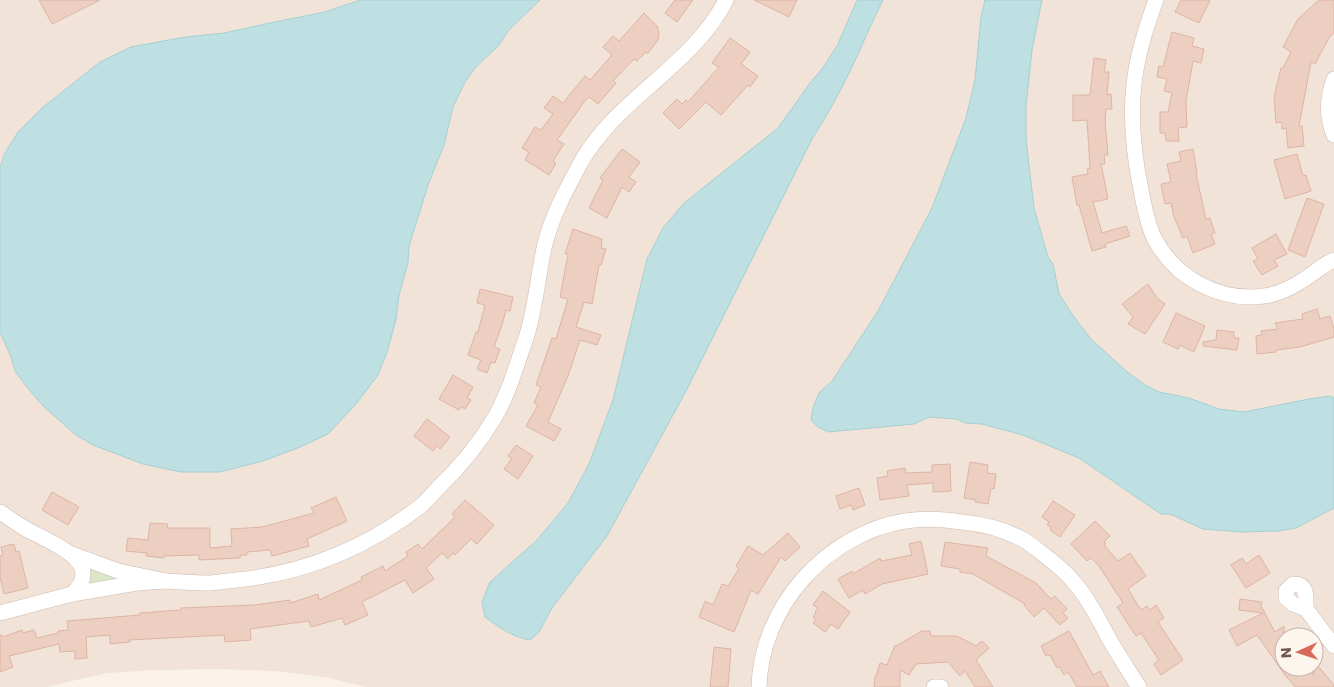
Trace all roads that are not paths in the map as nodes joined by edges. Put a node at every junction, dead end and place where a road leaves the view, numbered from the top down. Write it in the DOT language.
graph roads {
  1 [pos="726,0"];
  2 [pos="1156,0"];
  3 [pos="1334,79"];
  4 [pos="1334,135"];
  5 [pos="1334,260"];
  6 [pos="0,512"];
  7 [pos="69,552"];
  8 [pos="166,581"];
  9 [pos="72,594"];
  10 [pos="1306,609"];
  11 [pos="0,613"];
  12 [pos="1334,646"];
  13 [pos="759,687"];
  14 [pos="934,687"];
  15 [pos="941,687"];
  16 [pos="1139,687"];
  1 -- 8 [label="street"];
  2 -- 5 [label="street"];
  3 -- 4 [label="street"];
  6 -- 7 [label="street"];
  7 -- 8 [label="street"];
  7 -- 9 [label="street"];
  8 -- 9 [label="street"];
  9 -- 11 [label="street"];
  10 -- 12 [label="street"];
  13 -- 16 [label="street"];
  14 -- 15 [label="street"];
}
